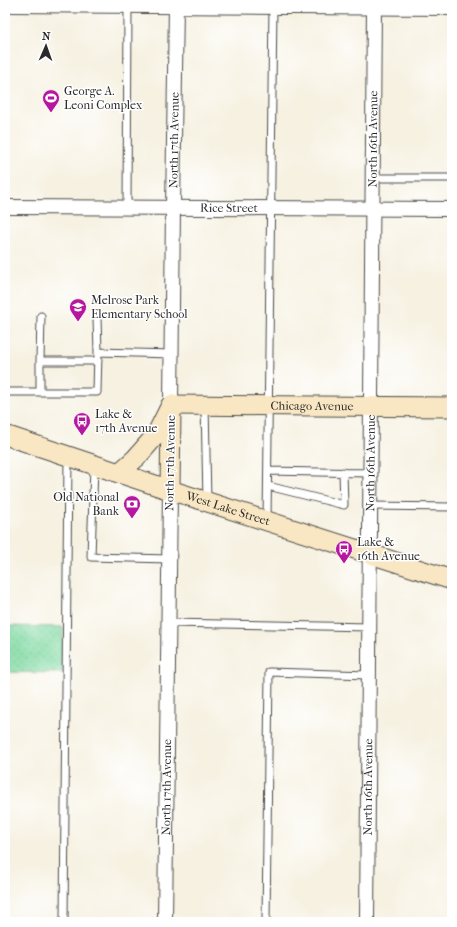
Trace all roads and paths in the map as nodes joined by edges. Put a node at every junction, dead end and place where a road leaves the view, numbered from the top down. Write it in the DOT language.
graph roads {
  1 [pos="5,5"];
  2 [pos="74,5"];
  3 [pos="128,6"];
  4 [pos="176,6"];
  5 [pos="273,6"];
  6 [pos="374,6"];
  7 [pos="452,8"];
  8 [pos="373,178"];
  9 [pos="452,178"];
  10 [pos="5,207"];
  11 [pos="127,208"];
  12 [pos="173,208"];
  13 [pos="271,208"];
  14 [pos="372,208"];
  15 [pos="452,209"];
  16 [pos="41,316"];
  17 [pos="97,318"];
  18 [pos="98,352"];
  19 [pos="172,354"];
  20 [pos="40,361"];
  21 [pos="98,361"];
  22 [pos="5,392"];
  23 [pos="40,392"];
  24 [pos="171,404"];
  25 [pos="205,405"];
  26 [pos="269,405"];
  27 [pos="371,406"];
  28 [pos="452,407"];
  29 [pos="5,435"];
  30 [pos="68,456"];
  31 [pos="94,464"];
  32 [pos="268,471"];
  33 [pos="343,472"];
  34 [pos="119,473"];
  35 [pos="370,473"];
  36 [pos="268,486"];
  37 [pos="170,490"];
  38 [pos="206,502"];
  39 [pos="370,506"];
  40 [pos="452,507"];
  41 [pos="267,521"];
  42 [pos="370,555"];
  43 [pos="169,559"];
  44 [pos="452,580"];
  45 [pos="168,623"];
  46 [pos="369,627"];
  47 [pos="369,675"];
  48 [pos="64,922"];
  49 [pos="165,922"];
  50 [pos="266,922"];
  51 [pos="367,922"];
  1 -- 2 [label="street"];
  2 -- 3 [label="street"];
  3 -- 4 [label="street"];
  3 -- 11 [label="lane"];
  4 -- 5 [label="street"];
  4 -- 12 [label="street, North 17th Avenue"];
  5 -- 6 [label="street"];
  5 -- 13 [label="lane"];
  6 -- 7 [label="street"];
  6 -- 8 [label="street, North 16th Avenue"];
  8 -- 9 [label="lane"];
  8 -- 14 [label="street, North 16th Avenue"];
  10 -- 11 [label="street, Rice Street"];
  11 -- 12 [label="street, Rice Street"];
  12 -- 13 [label="street, Rice Street"];
  12 -- 19 [label="street, North 17th Avenue"];
  13 -- 14 [label="street, Rice Street"];
  13 -- 26 [label="lane"];
  14 -- 15 [label="street, Rice Street"];
  14 -- 27 [label="street, North 16th Avenue"];
  16 -- 20 [label="lane"];
  17 -- 18 [label="lane"];
  18 -- 19 [label="lane"];
  18 -- 21 [label="lane"];
  19 -- 24 [label="street, North 17th Avenue"];
  20 -- 21 [label="lane"];
  20 -- 23 [label="lane"];
  21 -- 23 [label="lane"];
  22 -- 23 [label="lane"];
  24 -- 25 [label="main road, Chicago Avenue"];
  24 -- 34 [label="main road"];
  24 -- 37 [label="main road, North 17th Avenue"];
  25 -- 26 [label="main road, Chicago Avenue"];
  25 -- 38 [label="lane"];
  26 -- 27 [label="main road, Chicago Avenue"];
  26 -- 32 [label="lane"];
  27 -- 28 [label="main road, Chicago Avenue"];
  27 -- 35 [label="street, North 16th Avenue"];
  29 -- 30 [label="main road, West Lake Street"];
  30 -- 31 [label="main road, West Lake Street"];
  30 -- 48 [label="lane"];
  31 -- 34 [label="main road, West Lake Street"];
  31 -- 43 [label="lane"];
  32 -- 33 [label="lane"];
  32 -- 36 [label="lane"];
  33 -- 35 [label="lane"];
  33 -- 36 [label="lane"];
  34 -- 37 [label="main road, West Lake Street"];
  35 -- 39 [label="street, North 16th Avenue"];
  36 -- 41 [label="lane"];
  37 -- 38 [label="main road, West Lake Street"];
  37 -- 43 [label="street, North 17th Avenue"];
  38 -- 41 [label="main road, West Lake Street"];
  39 -- 40 [label="lane"];
  39 -- 42 [label="street, North 16th Avenue"];
  41 -- 42 [label="main road, West Lake Street"];
  42 -- 44 [label="main road, West Lake Street"];
  42 -- 46 [label="street, North 16th Avenue"];
  43 -- 45 [label="street, North 17th Avenue"];
  45 -- 46 [label="lane"];
  45 -- 49 [label="street, North 17th Avenue"];
  46 -- 47 [label="street, North 16th Avenue"];
  47 -- 50 [label="lane"];
  47 -- 51 [label="street, North 16th Avenue"];
}
